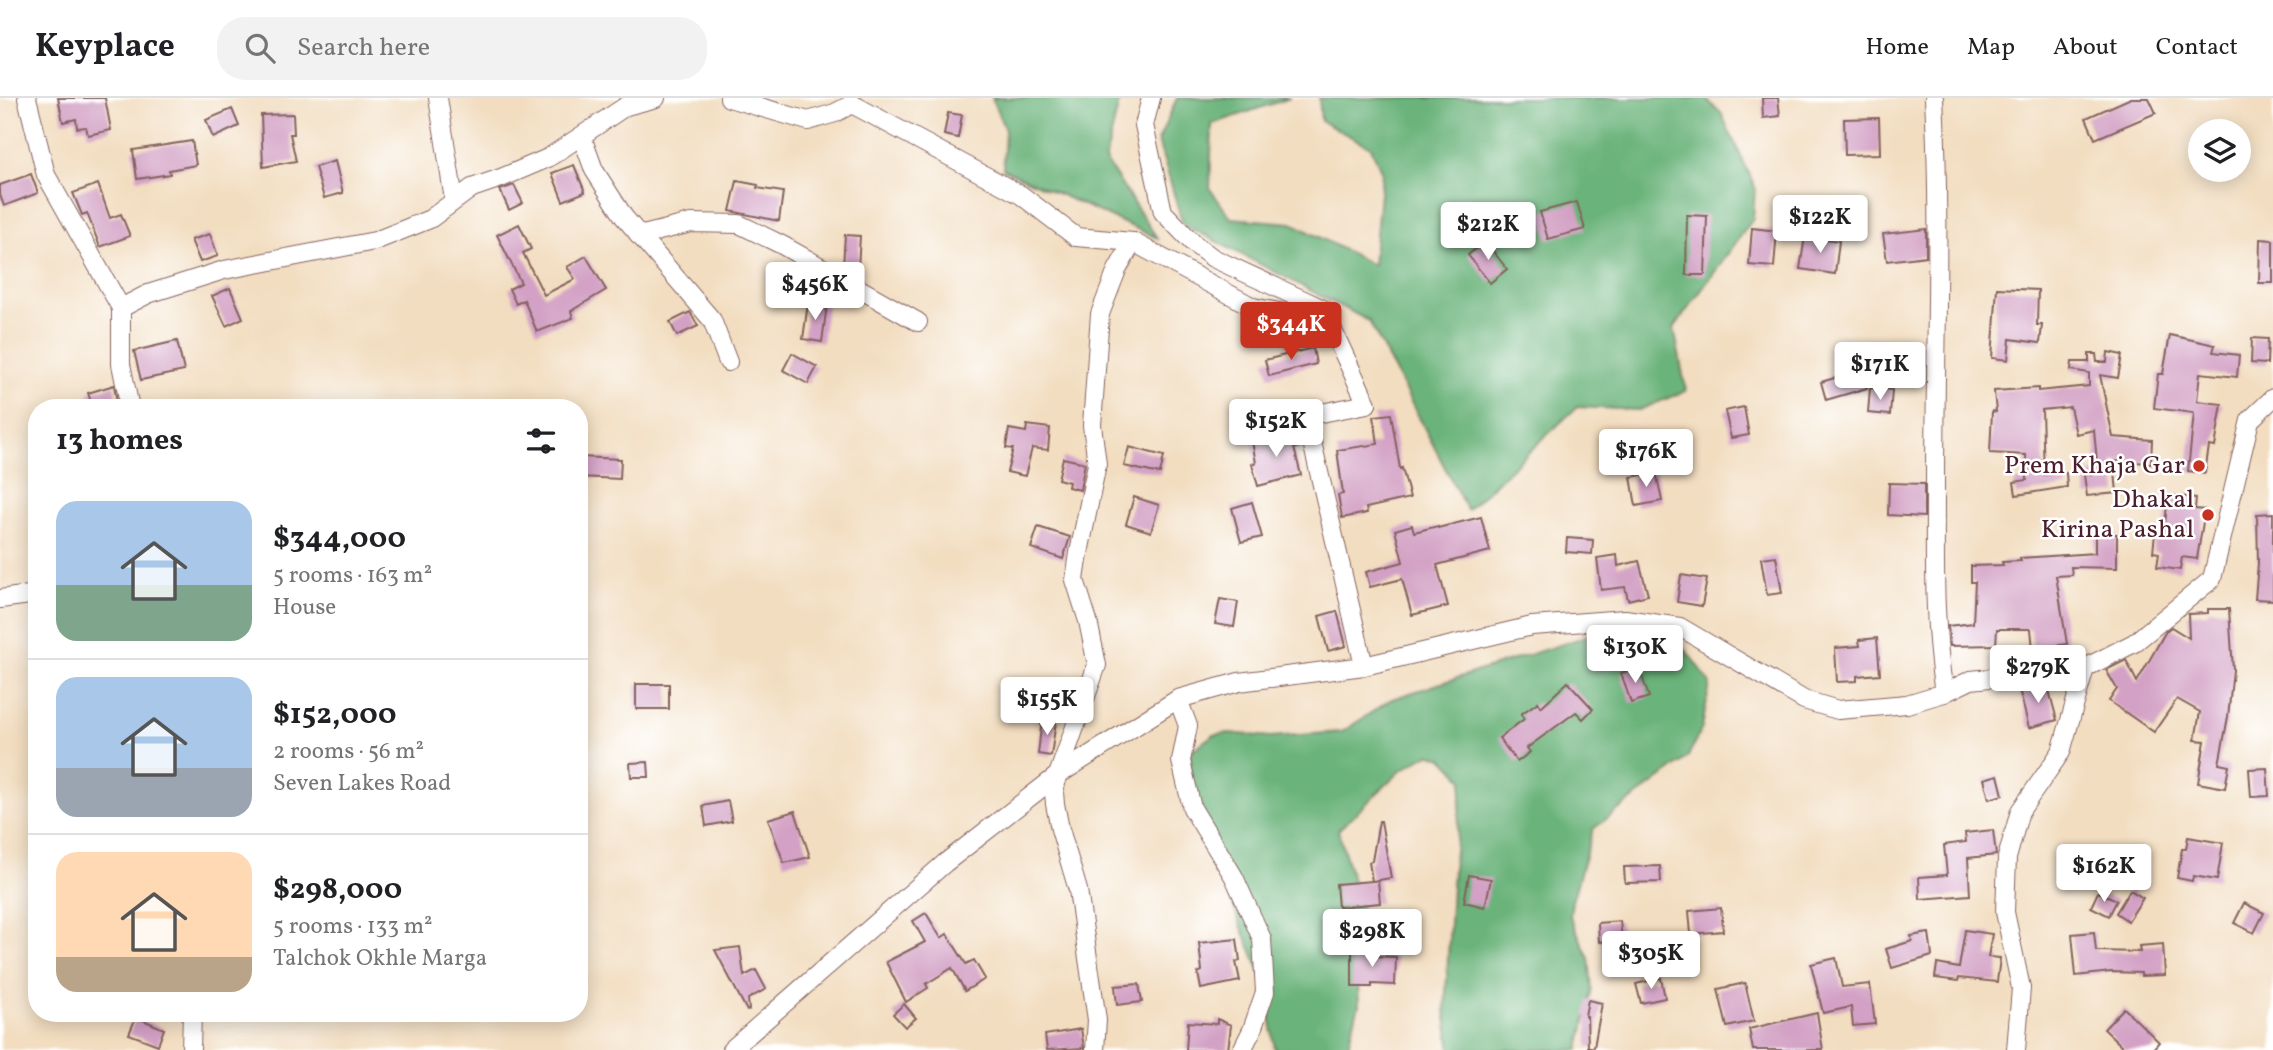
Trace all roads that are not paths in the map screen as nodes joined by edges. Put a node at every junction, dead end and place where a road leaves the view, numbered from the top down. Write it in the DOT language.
graph roads {
  1 [pos="27,98"];
  2 [pos="438,98"];
  3 [pos="656,98"];
  4 [pos="729,98"];
  5 [pos="1151,98"];
  6 [pos="1934,98"];
  7 [pos="582,137"];
  8 [pos="454,200"];
  9 [pos="639,236"];
  10 [pos="1133,243"];
  11 [pos="121,307"];
  12 [pos="918,321"];
  13 [pos="1328,322"];
  14 [pos="728,362"];
  15 [pos="2273,398"];
  16 [pos="128,399"];
  17 [pos="28,595"];
  18 [pos="0,599"];
  19 [pos="1364,666"];
  20 [pos="2085,668"];
  21 [pos="1944,693"];
  22 [pos="1178,699"];
  23 [pos="1058,775"];
  24 [pos="192,1022"];
  25 [pos="191,1050"];
  26 [pos="731,1050"];
  27 [pos="1095,1050"];
  28 [pos="1242,1050"];
  29 [pos="2016,1050"];
  1 -- 11 [label="street"];
  2 -- 8 [label="street"];
  3 -- 7 [label="street"];
  4 -- 10 [label="street"];
  5 -- 13 [label="street"];
  6 -- 21 [label="street"];
  7 -- 8 [label="street"];
  7 -- 9 [label="street"];
  8 -- 11 [label="street"];
  9 -- 12 [label="street"];
  9 -- 14 [label="street"];
  10 -- 13 [label="street"];
  10 -- 23 [label="street"];
  11 -- 16 [label="street"];
  13 -- 19 [label="street"];
  15 -- 20 [label="street"];
  17 -- 18 [label="street"];
  19 -- 21 [label="street"];
  19 -- 22 [label="street"];
  20 -- 21 [label="street"];
  20 -- 29 [label="street"];
  22 -- 23 [label="street"];
  22 -- 28 [label="street"];
  23 -- 26 [label="street"];
  23 -- 27 [label="street"];
  24 -- 25 [label="street"];
}
